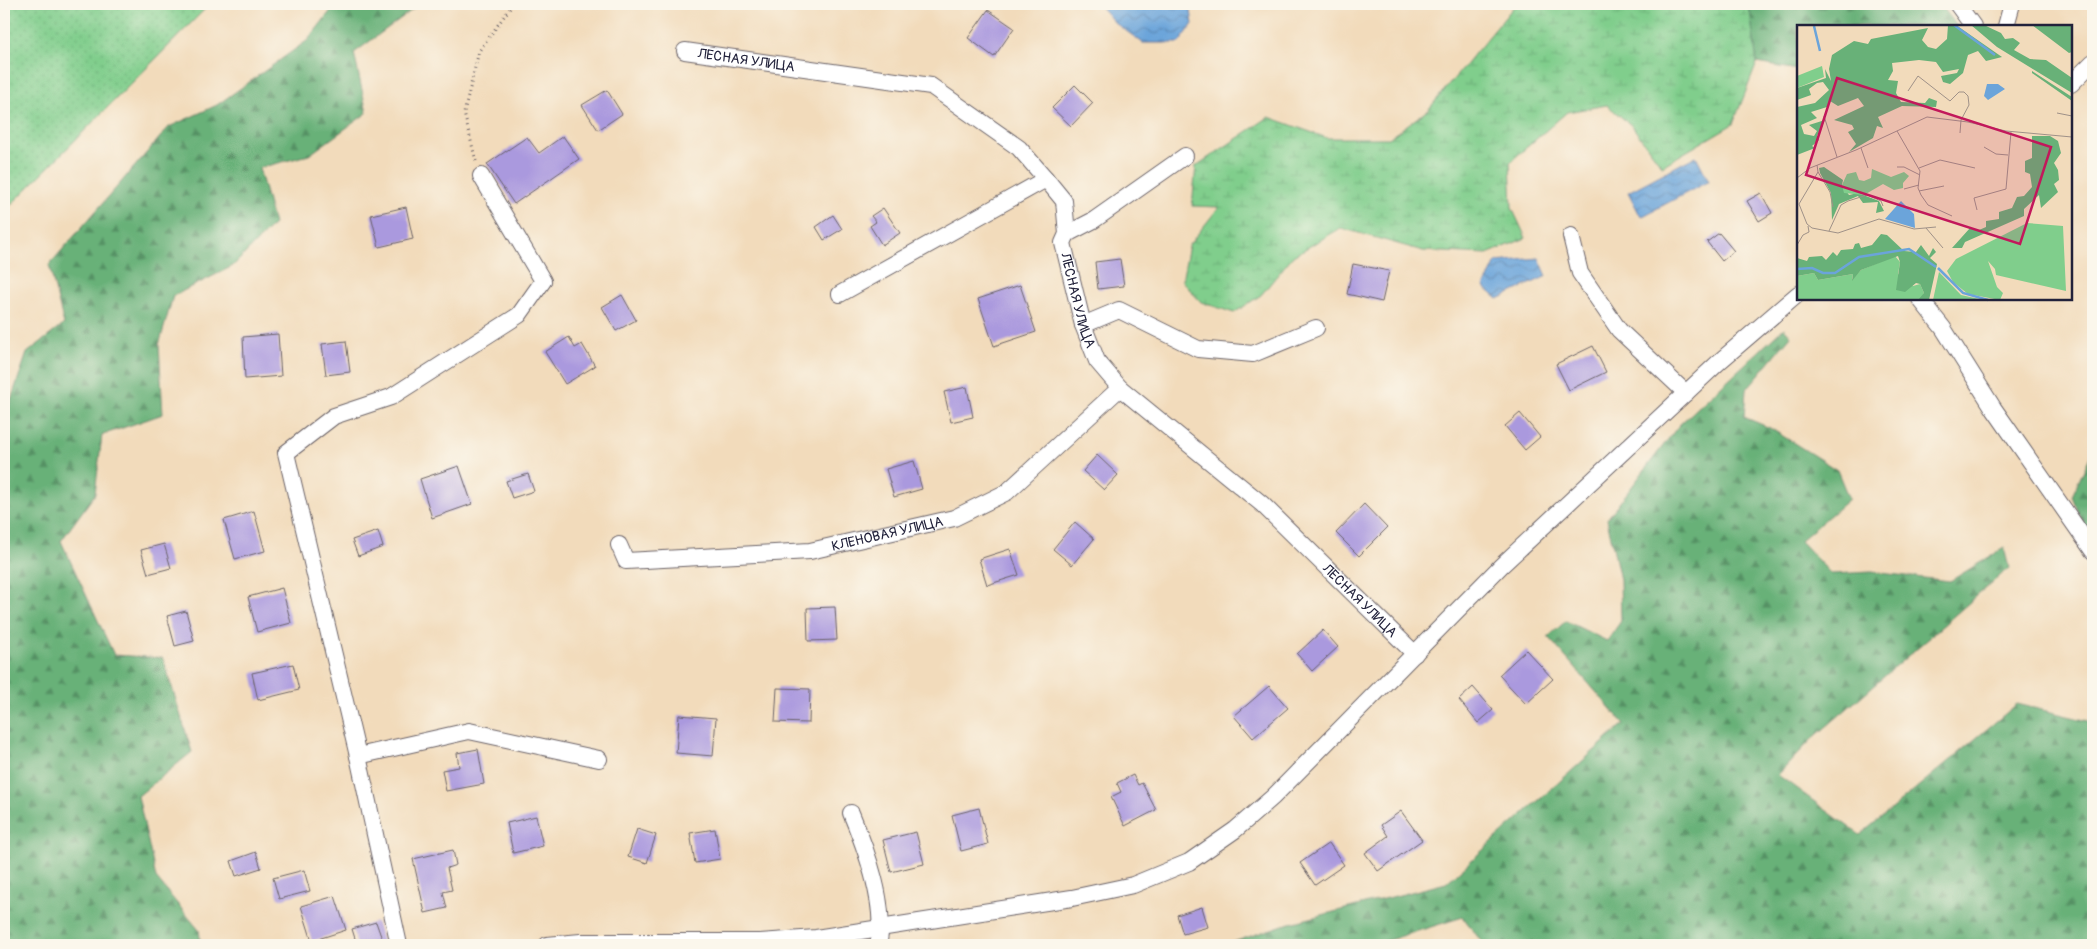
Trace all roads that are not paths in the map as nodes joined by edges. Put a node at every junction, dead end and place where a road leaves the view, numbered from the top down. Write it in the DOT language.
graph roads {
  1 [pos="1957,4"];
  2 [pos="2012,4"];
  3 [pos="1972,25"];
  4 [pos="2006,25"];
  5 [pos="685,51"];
  6 [pos="2093,62"];
  7 [pos="2072,83"];
  8 [pos="1184,156"];
  9 [pos="480,176"];
  10 [pos="1046,179"];
  11 [pos="1067,234"];
  12 [pos="1571,236"];
  13 [pos="840,294"];
  14 [pos="1797,295"];
  15 [pos="1921,300"];
  16 [pos="1083,325"];
  17 [pos="1316,328"];
  18 [pos="1120,388"];
  19 [pos="1686,393"];
  20 [pos="619,545"];
  21 [pos="2093,551"];
  22 [pos="1415,654"];
  23 [pos="358,756"];
  24 [pos="599,759"];
  25 [pos="851,813"];
  26 [pos="882,928"];
  27 [pos="399,945"];
  28 [pos="547,945"];
  29 [pos="878,945"];
  1 -- 3 [label="street"];
  2 -- 4 [label="street"];
  5 -- 10 [label="street, ЛЕСНАЯ УЛИЦА"];
  6 -- 7 [label="street"];
  8 -- 11 [label="street"];
  9 -- 23 [label="street"];
  10 -- 11 [label="street, ЛЕСНАЯ УЛИЦА"];
  10 -- 13 [label="street"];
  11 -- 16 [label="street, ЛЕСНАЯ УЛИЦА"];
  12 -- 19 [label="street"];
  14 -- 19 [label="street"];
  15 -- 21 [label="street"];
  16 -- 17 [label="street"];
  16 -- 18 [label="street, ЛЕСНАЯ УЛИЦА"];
  18 -- 20 [label="street, КЛЕНОВАЯ УЛИЦА"];
  18 -- 22 [label="street, ЛЕСНАЯ УЛИЦА"];
  19 -- 22 [label="street"];
  22 -- 26 [label="street"];
  23 -- 24 [label="street"];
  23 -- 27 [label="street"];
  25 -- 26 [label="street"];
  26 -- 28 [label="street"];
  26 -- 29 [label="street"];
}
